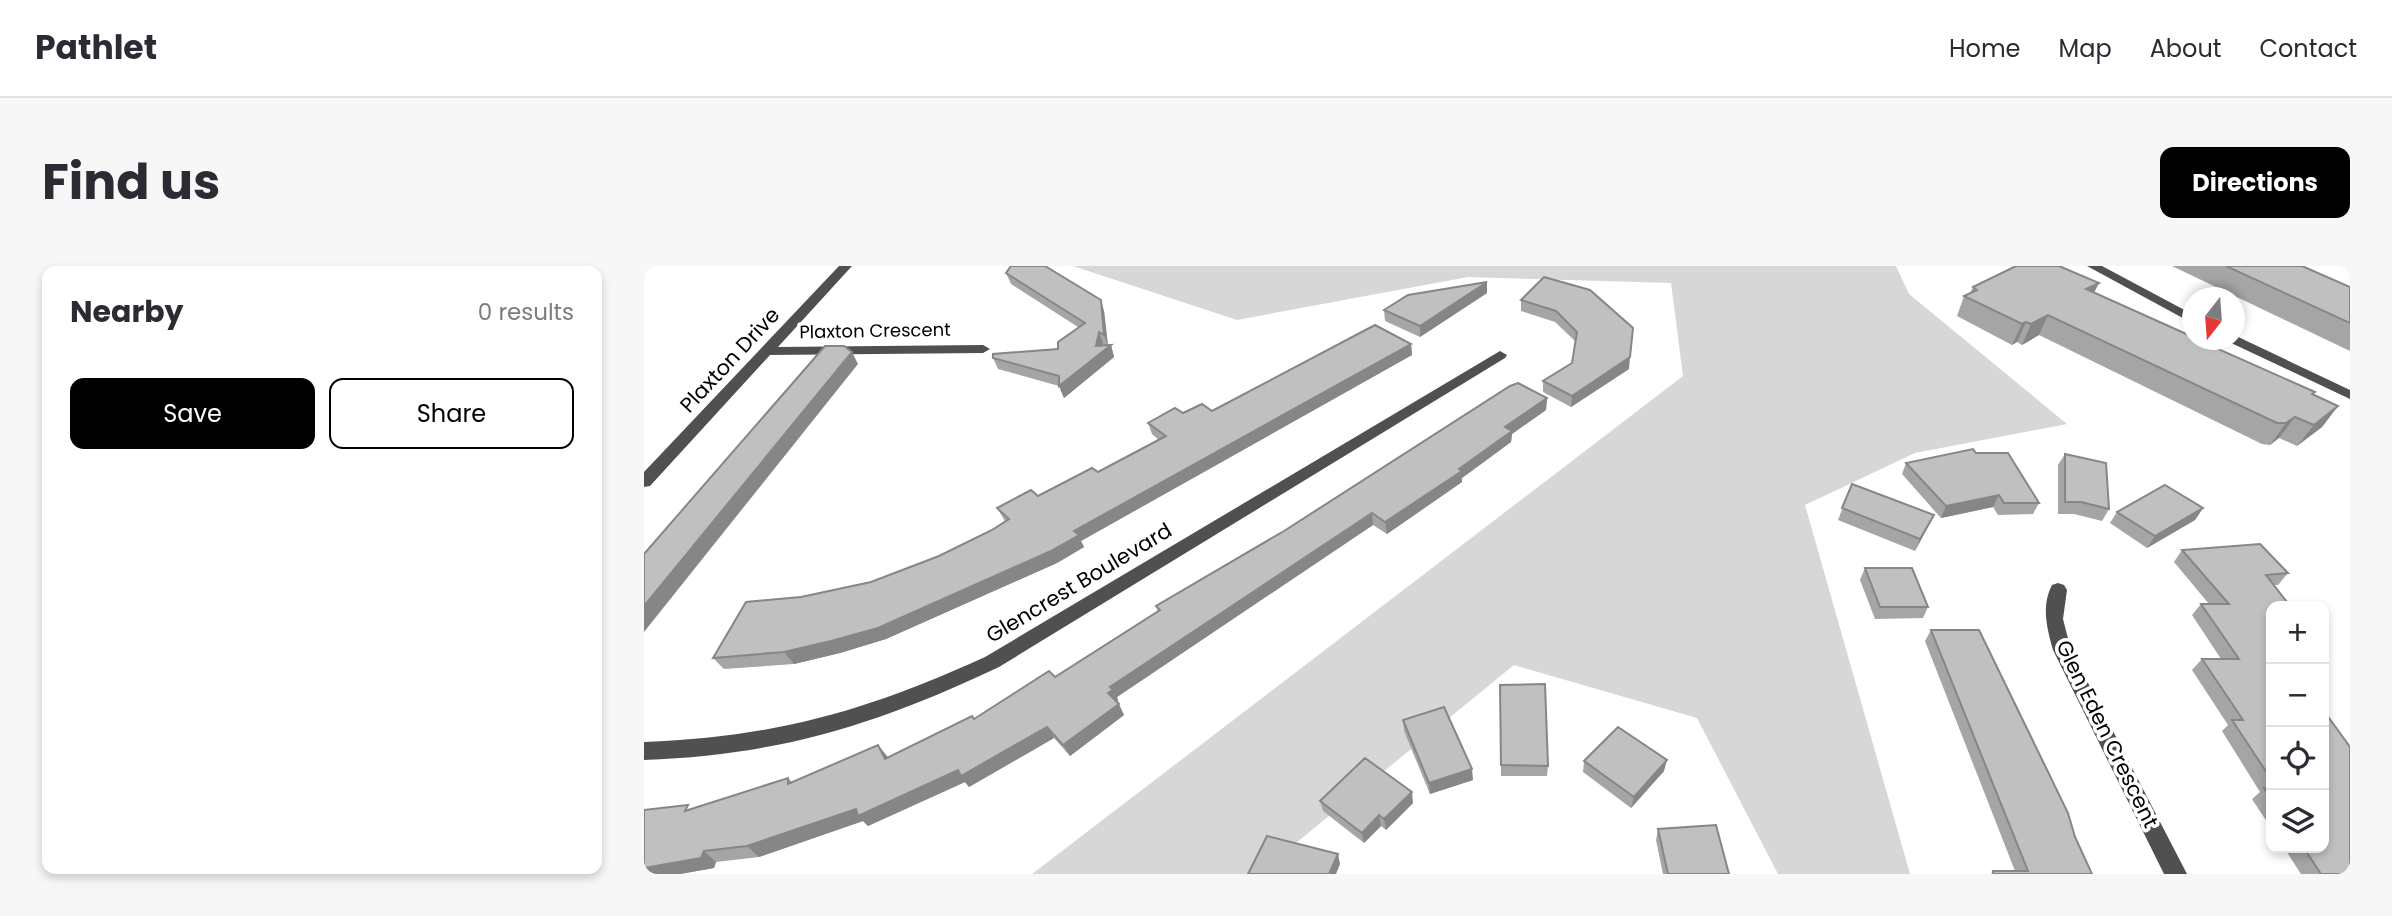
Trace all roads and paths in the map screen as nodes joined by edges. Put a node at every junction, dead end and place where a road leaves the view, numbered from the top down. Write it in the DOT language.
graph roads {
  1 [pos="846,266"];
  2 [pos="2093,266"];
  3 [pos="2182,313"];
  4 [pos="2245,344"];
  5 [pos="983,349"];
  6 [pos="768,351"];
  7 [pos="1500,355"];
  8 [pos="2350,395"];
  9 [pos="644,482"];
  10 [pos="2058,590"];
  11 [pos="644,751"];
  12 [pos="2176,874"];
  1 -- 6 [label="street, Plaxton Drive"];
  2 -- 3 [label="street"];
  4 -- 8 [label="street"];
  5 -- 6 [label="street, Plaxton Crescent"];
  6 -- 9 [label="street, Plaxton Drive"];
  7 -- 11 [label="street, Glencrest Boulevard"];
  10 -- 12 [label="street, Glen Eden Crescent"];
}
